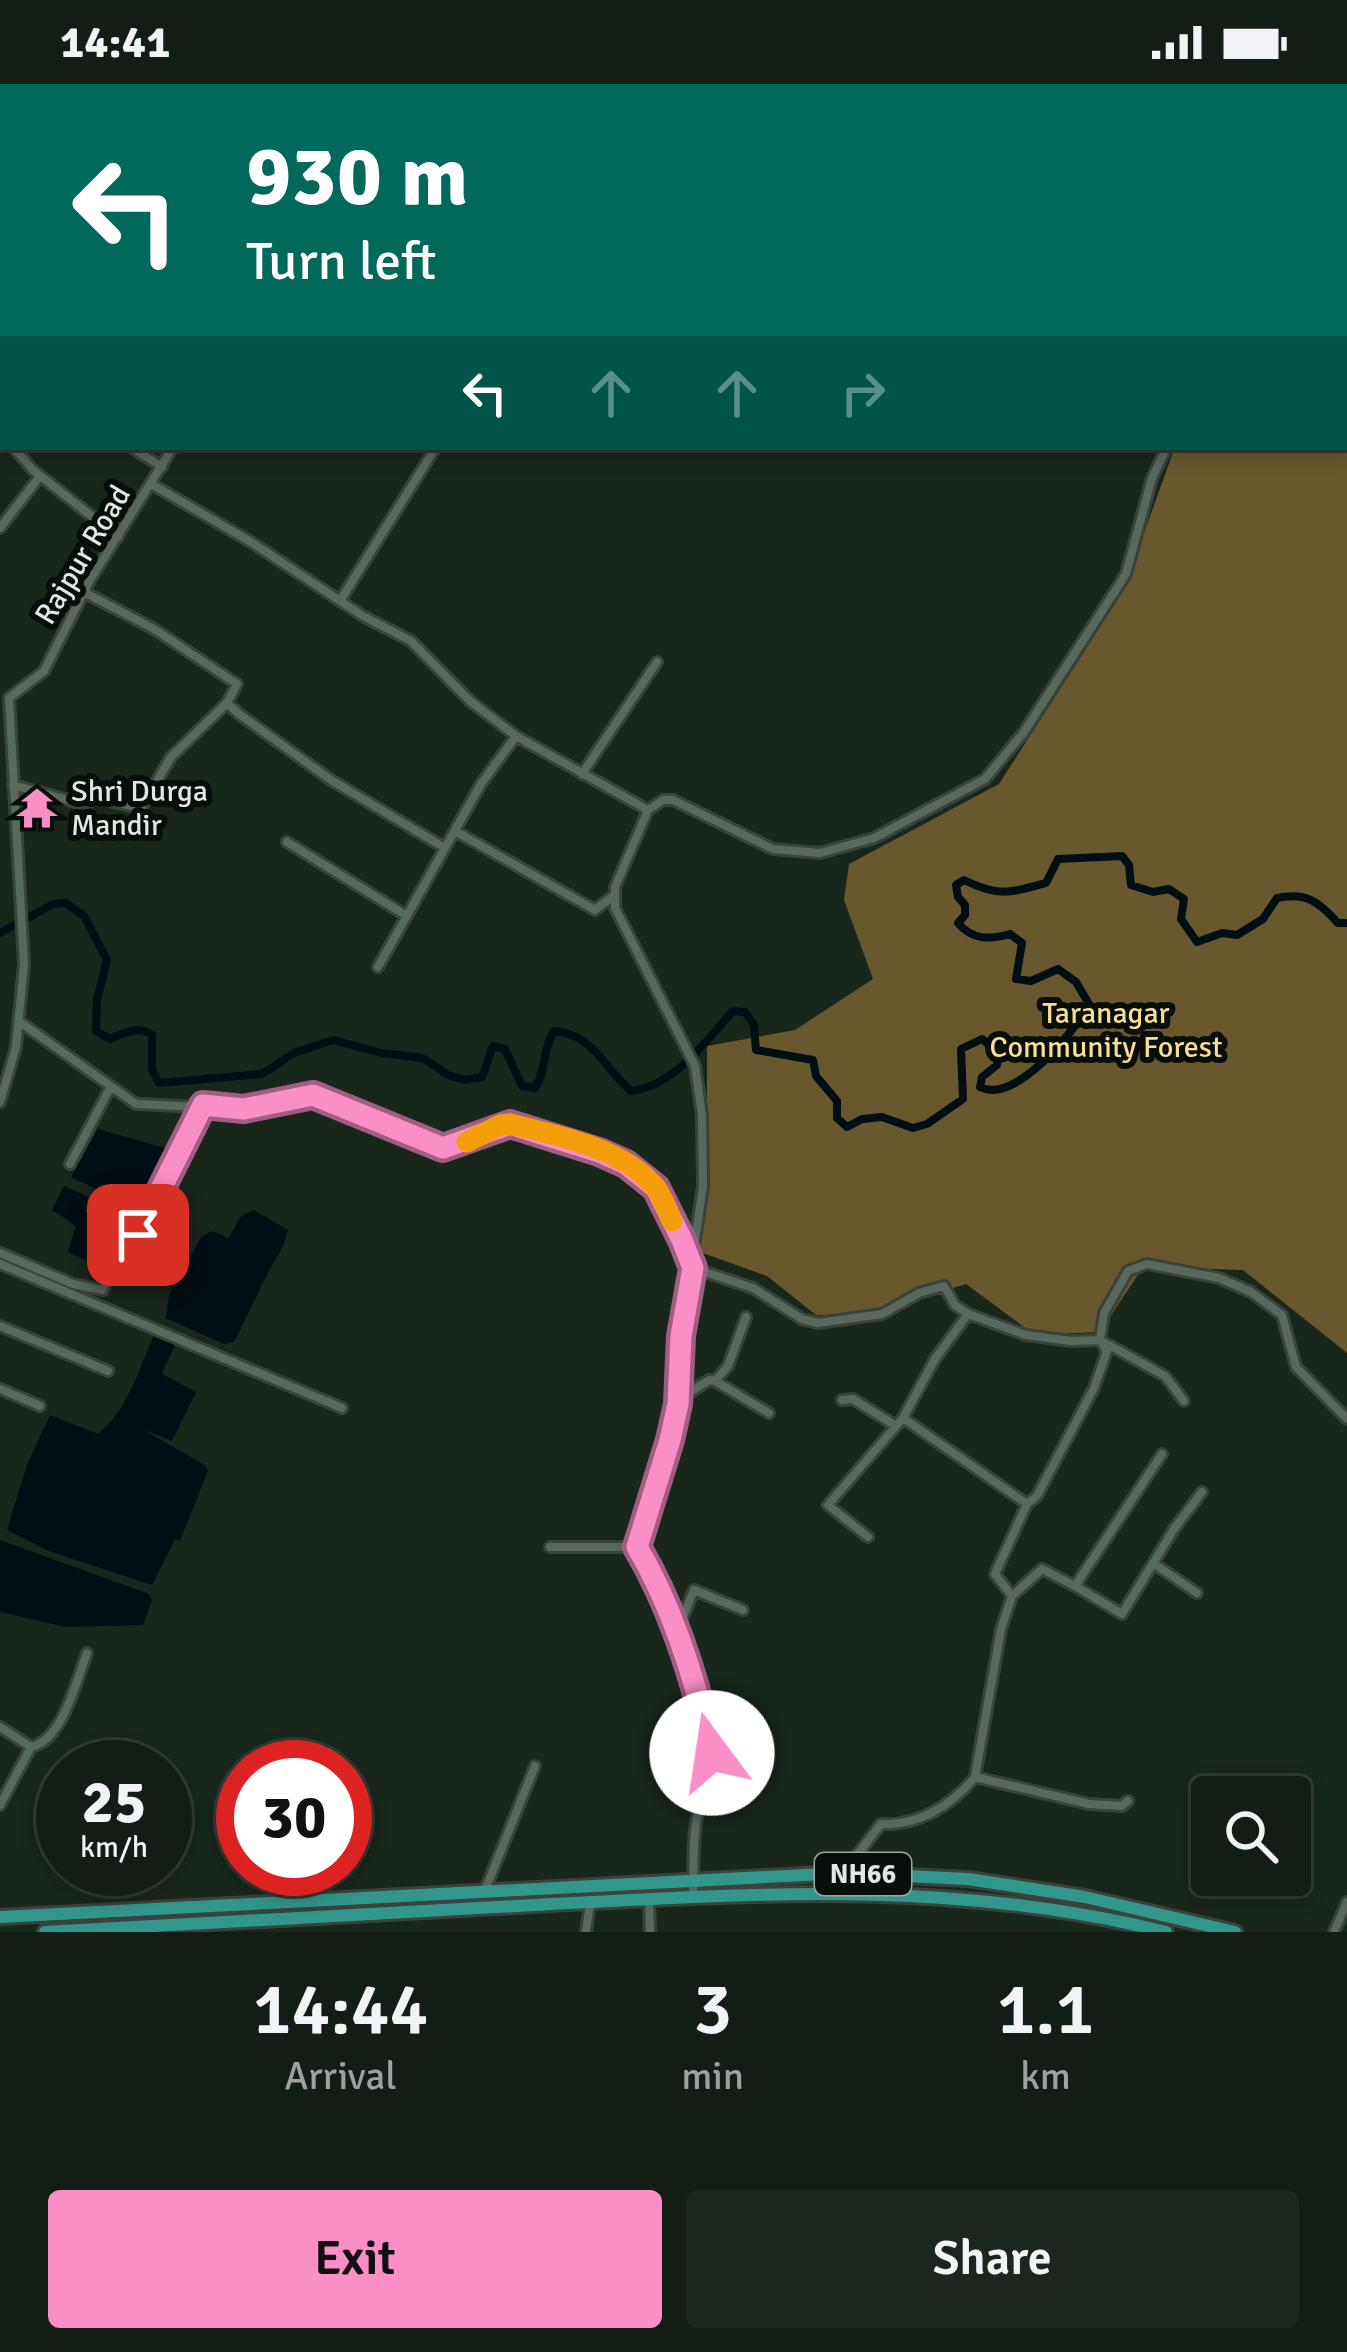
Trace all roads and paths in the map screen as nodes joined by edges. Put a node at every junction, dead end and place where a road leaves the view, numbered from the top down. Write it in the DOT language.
graph roads {
  1 [pos="16,450"];
  2 [pos="136,450"];
  3 [pos="171,450"];
  4 [pos="434,450"];
  5 [pos="1166,450"];
  6 [pos="162,467"];
  7 [pos="40,476"];
  8 [pos="153,485"];
  9 [pos="0,528"];
  10 [pos="118,537"];
  11 [pos="84,592"];
  12 [pos="340,601"];
  13 [pos="657,662"];
  14 [pos="5,700"];
  15 [pos="227,703"];
  16 [pos="516,736"];
  17 [pos="582,774"];
  18 [pos="13,785"];
  19 [pos="648,810"];
  20 [pos="455,831"];
  21 [pos="287,842"];
  22 [pos="445,848"];
  23 [pos="612,897"];
  24 [pos="407,916"];
  25 [pos="378,968"];
  26 [pos="20,1022"];
  27 [pos="110,1088"];
  28 [pos="0,1102"];
  29 [pos="203,1105"];
  30 [pos="70,1164"];
  31 [pos="0,1253"];
  32 [pos="0,1264"];
  33 [pos="693,1268"];
  34 [pos="968,1314"];
  35 [pos="746,1317"];
  36 [pos="0,1326"];
  37 [pos="1100,1340"];
  38 [pos="108,1371"];
  39 [pos="715,1381"];
  40 [pos="0,1389"];
  41 [pos="678,1400"];
  42 [pos="842,1400"];
  43 [pos="1184,1401"];
  44 [pos="40,1406"];
  45 [pos="342,1408"];
  46 [pos="770,1413"];
  47 [pos="1347,1419"];
  48 [pos="899,1422"];
  49 [pos="1162,1454"];
  50 [pos="1202,1492"];
  51 [pos="1027,1504"];
  52 [pos="868,1537"];
  53 [pos="550,1547"];
  54 [pos="637,1547"];
  55 [pos="1153,1563"];
  56 [pos="1076,1586"];
  57 [pos="1197,1593"];
  58 [pos="1012,1596"];
  59 [pos="743,1610"];
  60 [pos="676,1632"];
  61 [pos="87,1653"];
  62 [pos="0,1727"];
  63 [pos="31,1748"];
  64 [pos="535,1766"];
  65 [pos="975,1777"];
  66 [pos="1128,1801"];
  67 [pos="0,1805"];
  68 [pos="843,1873"];
  69 [pos="693,1881"];
  70 [pos="485,1890"];
  71 [pos="693,1897"];
  72 [pos="649,1899"];
  73 [pos="590,1902"];
  74 [pos="1347,1902"];
  75 [pos="0,1917"];
  76 [pos="45,1932"];
  77 [pos="586,1932"];
  78 [pos="650,1932"];
  79 [pos="1166,1932"];
  80 [pos="1235,1932"];
  81 [pos="1334,1932"];
  1 -- 7 [label="street"];
  2 -- 6 [label="street"];
  3 -- 6 [label="street, Rajpur Road"];
  4 -- 12 [label="street"];
  5 -- 19 [label="street"];
  6 -- 8 [label="street, Rajpur Road"];
  7 -- 9 [label="street"];
  7 -- 10 [label="street"];
  8 -- 10 [label="street, Rajpur Road"];
  8 -- 12 [label="street"];
  10 -- 11 [label="street, Rajpur Road"];
  11 -- 14 [label="street, Rajpur Road"];
  11 -- 15 [label="street"];
  12 -- 16 [label="street"];
  13 -- 17 [label="street"];
  14 -- 18 [label="street, Rajpur Road"];
  15 -- 18 [label="street"];
  15 -- 22 [label="street"];
  16 -- 17 [label="street"];
  16 -- 20 [label="street"];
  17 -- 19 [label="street"];
  18 -- 26 [label="street, Rajpur Road"];
  19 -- 23 [label="street"];
  20 -- 22 [label="street"];
  20 -- 23 [label="street"];
  21 -- 24 [label="street"];
  22 -- 24 [label="street"];
  23 -- 33 [label="street"];
  24 -- 25 [label="street"];
  26 -- 27 [label="street"];
  26 -- 28 [label="street, Rajpur Road"];
  27 -- 29 [label="street"];
  27 -- 30 [label="street"];
  29 -- 31 [label="street"];
  29 -- 33 [label="street"];
  32 -- 45 [label="street"];
  33 -- 34 [label="street"];
  33 -- 41 [label="street"];
  34 -- 37 [label="street"];
  34 -- 48 [label="street"];
  35 -- 39 [label="street"];
  36 -- 38 [label="street"];
  37 -- 43 [label="street"];
  37 -- 47 [label="street"];
  37 -- 51 [label="street"];
  39 -- 41 [label="street"];
  39 -- 46 [label="street"];
  40 -- 44 [label="street"];
  41 -- 54 [label="street"];
  42 -- 48 [label="street"];
  48 -- 51 [label="street"];
  48 -- 52 [label="street"];
  49 -- 56 [label="street"];
  50 -- 55 [label="street"];
  51 -- 58 [label="street"];
  53 -- 54 [label="street"];
  54 -- 60 [label="street"];
  55 -- 56 [label="street"];
  55 -- 57 [label="street"];
  56 -- 58 [label="street"];
  58 -- 65 [label="street"];
  59 -- 60 [label="street"];
  60 -- 69 [label="street"];
  61 -- 63 [label="street"];
  62 -- 63 [label="street"];
  63 -- 67 [label="street"];
  64 -- 70 [label="street"];
  65 -- 66 [label="street"];
  65 -- 68 [label="street"];
  68 -- 69 [label="highway, NH66"];
  68 -- 80 [label="highway, NH66"];
  69 -- 70 [label="highway, NH66"];
  69 -- 71 [label="street"];
  70 -- 75 [label="highway, NH66"];
  71 -- 72 [label="highway, NH66"];
  71 -- 79 [label="highway, NH66"];
  72 -- 73 [label="highway, NH66"];
  72 -- 78 [label="street"];
  73 -- 76 [label="highway, NH66"];
  73 -- 77 [label="street"];
  74 -- 81 [label="street"];
}
